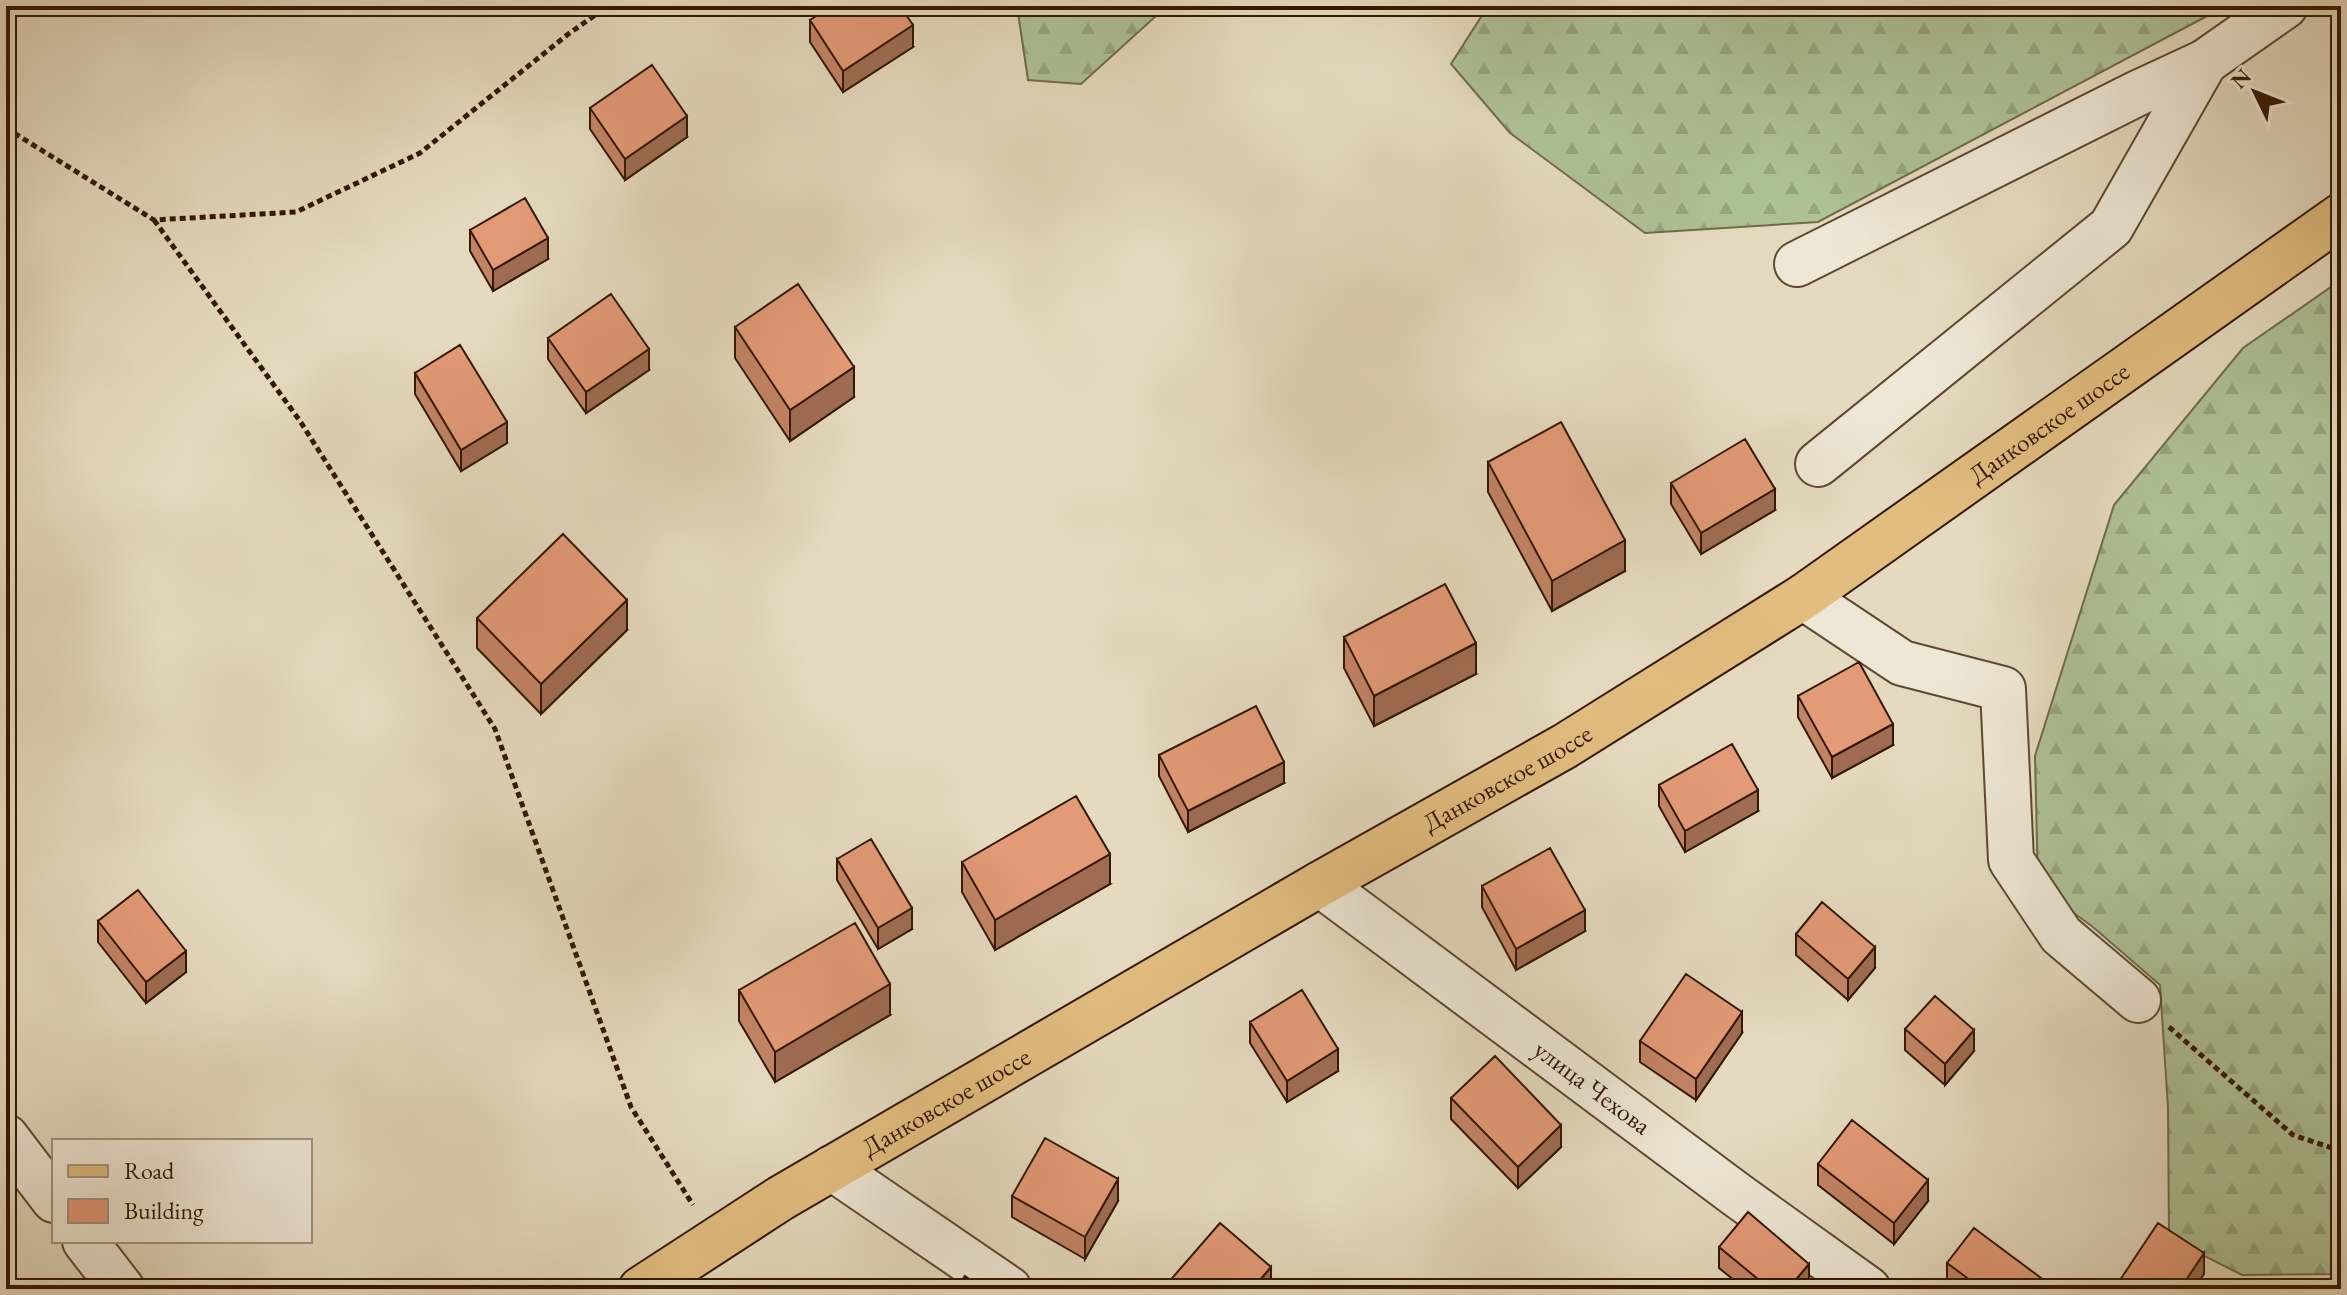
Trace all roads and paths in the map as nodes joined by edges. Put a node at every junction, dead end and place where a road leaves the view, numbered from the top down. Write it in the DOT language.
graph roads {
  1 [pos="608,6"];
  2 [pos="2285,6"];
  3 [pos="2205,62"];
  4 [pos="6,128"];
  5 [pos="2341,216"];
  6 [pos="154,220"];
  7 [pos="1797,264"];
  8 [pos="1818,464"];
  9 [pos="1803,597"];
  10 [pos="1320,884"];
  11 [pos="2138,1000"];
  12 [pos="6,1137"];
  13 [pos="2341,1151"];
  14 [pos="832,1168"];
  15 [pos="52,1197"];
  16 [pos="715,1240"];
  17 [pos="87,1243"];
  18 [pos="122,1289"];
  19 [pos="641,1289"];
  20 [pos="1009,1289"];
  21 [pos="1868,1289"];
  1 -- 6 [label="path"];
  2 -- 3 [label="street"];
  3 -- 7 [label="street"];
  3 -- 8 [label="street"];
  4 -- 6 [label="path"];
  5 -- 9 [label="main road, Данковское шоссе"];
  6 -- 16 [label="path"];
  9 -- 10 [label="main road, Данковское шоссе"];
  9 -- 11 [label="street"];
  10 -- 14 [label="main road, Данковское шоссе"];
  10 -- 21 [label="street, улица Чехова"];
  11 -- 13 [label="path"];
  12 -- 15 [label="street"];
  14 -- 16 [label="main road, Данковское шоссе"];
  14 -- 20 [label="street"];
  16 -- 19 [label="main road, Данковское шоссе"];
  17 -- 18 [label="street"];
}
